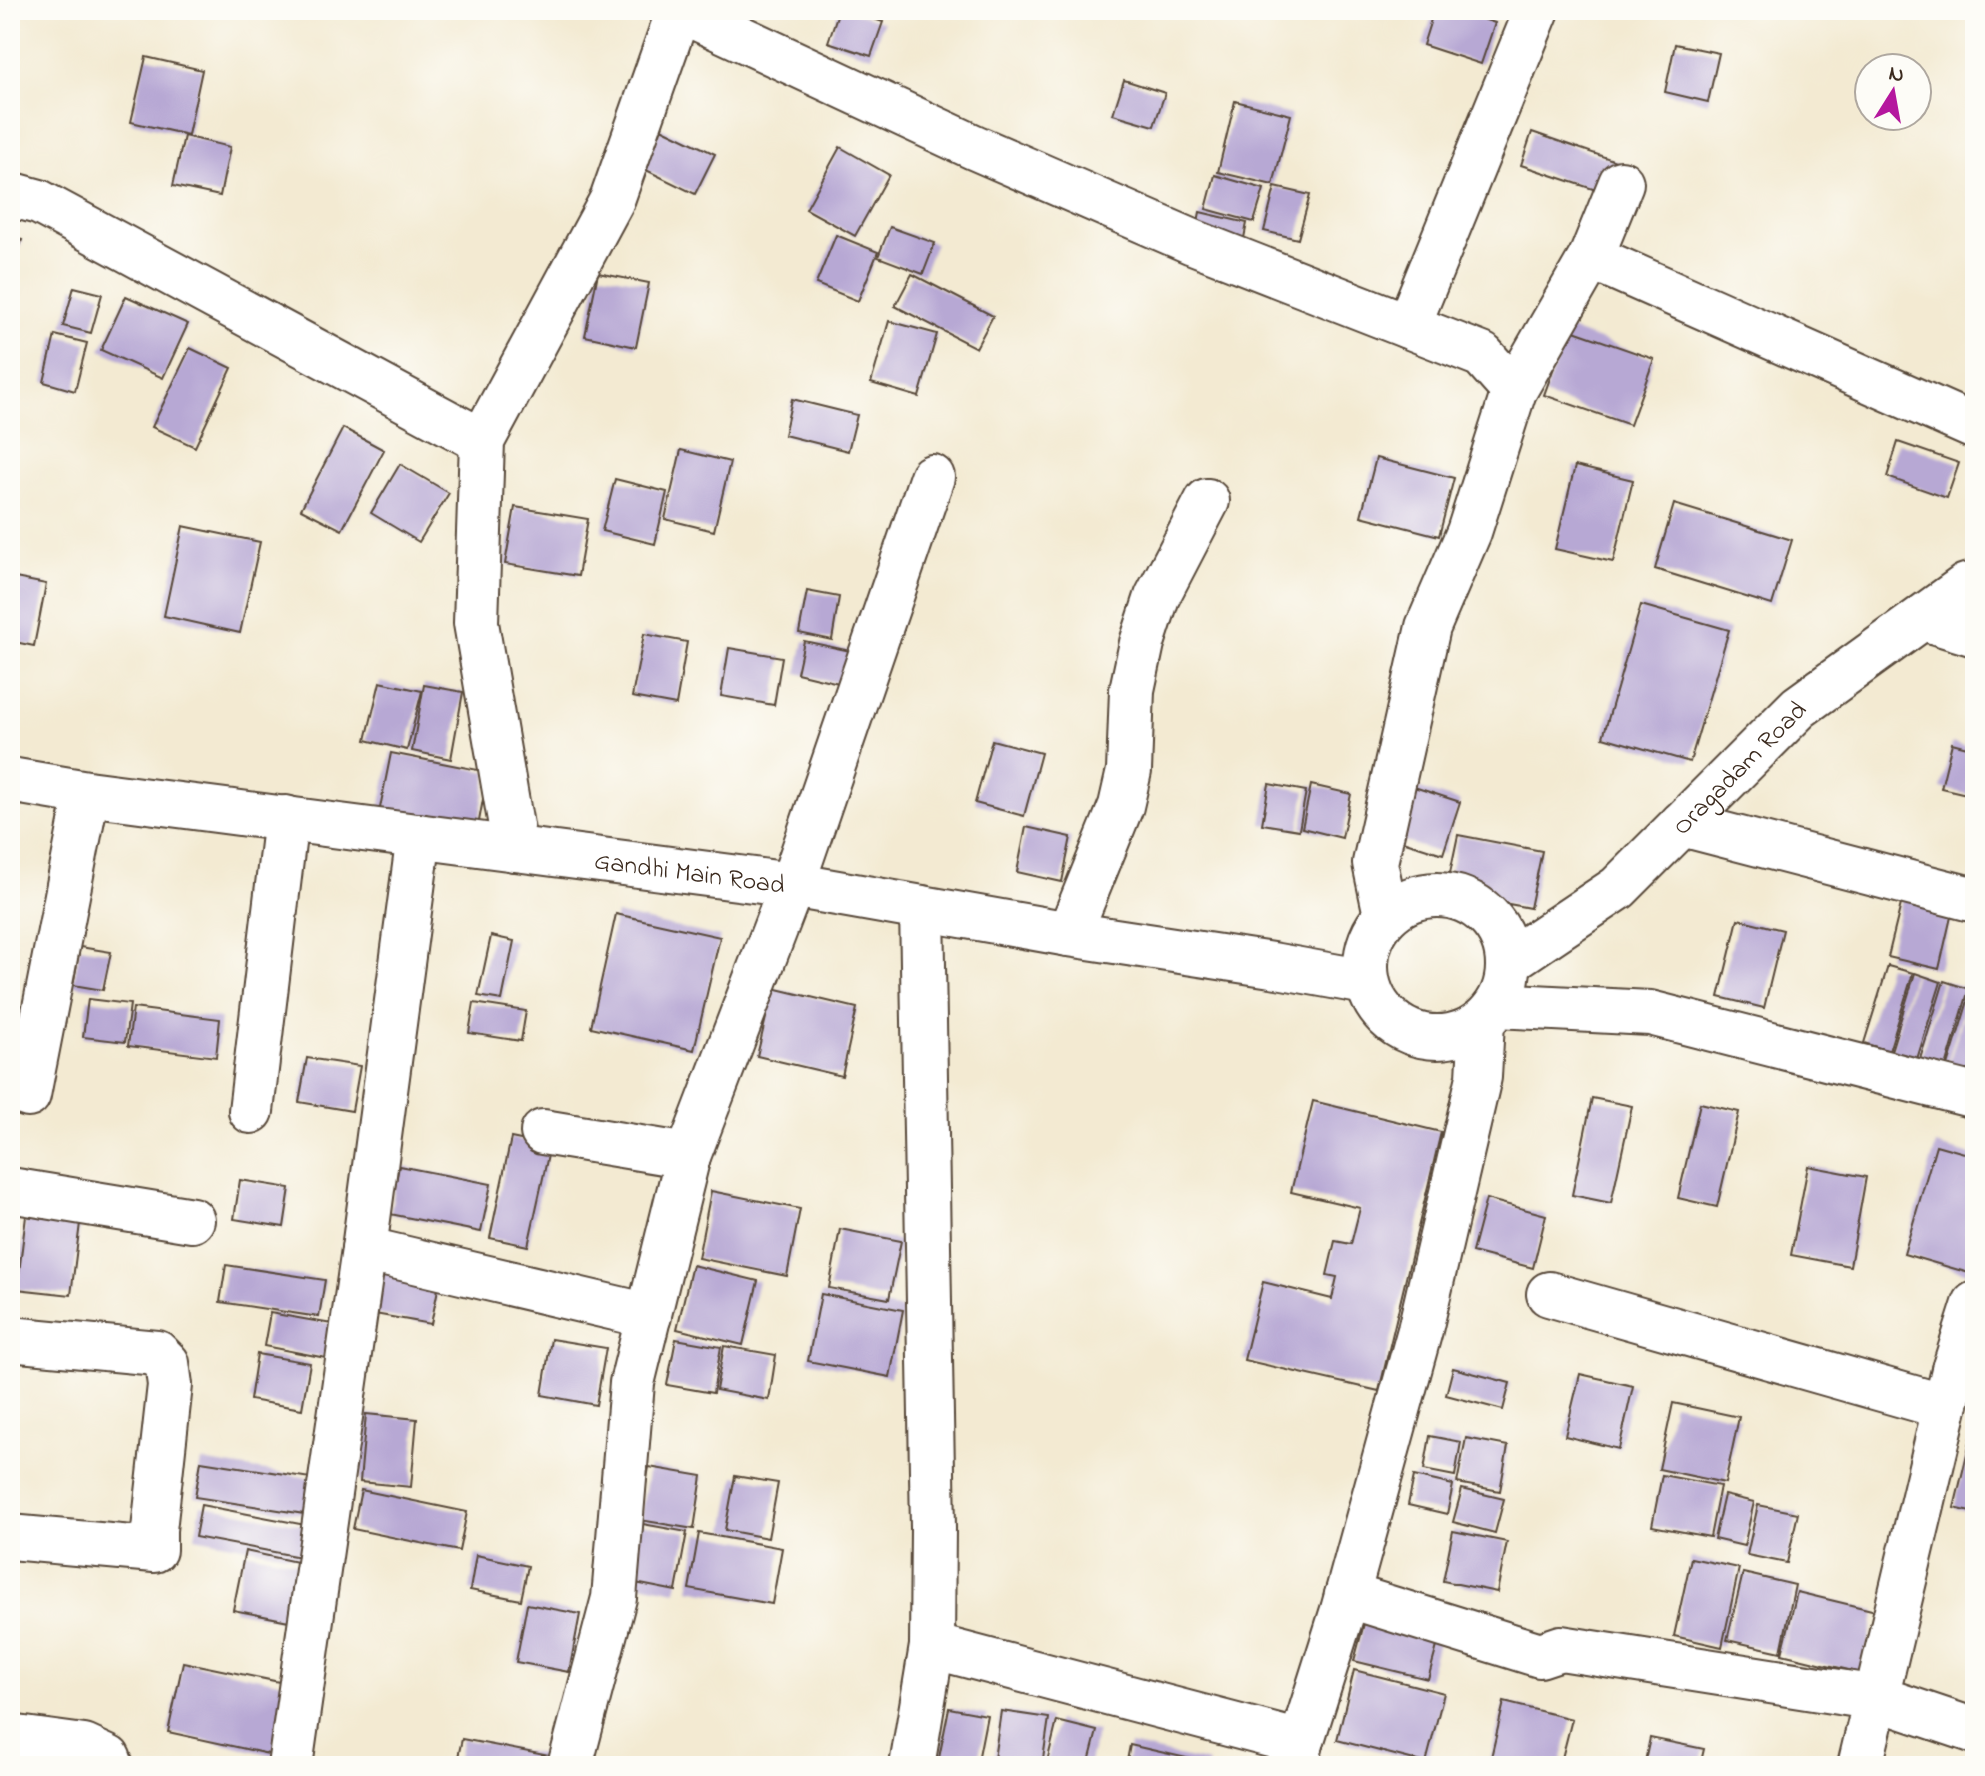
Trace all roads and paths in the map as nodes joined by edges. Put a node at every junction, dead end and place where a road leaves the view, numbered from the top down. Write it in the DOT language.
graph roads {
  1 [pos="680,10"];
  2 [pos="1537,10"];
  3 [pos="1621,183"];
  4 [pos="10,194"];
  5 [pos="1591,257"];
  6 [pos="1408,326"];
  7 [pos="1514,391"];
  8 [pos="1975,427"];
  9 [pos="482,441"];
  10 [pos="932,477"];
  11 [pos="1207,501"];
  12 [pos="1972,575"];
  13 [pos="1923,618"];
  14 [pos="1975,634"];
  15 [pos="10,780"];
  16 [pos="87,793"];
  17 [pos="286,818"];
  18 [pos="1682,824"];
  19 [pos="419,836"];
  20 [pos="515,849"];
  21 [pos="792,885"];
  22 [pos="1975,900"];
  23 [pos="922,908"];
  24 [pos="1386,915"];
  25 [pos="1069,934"];
  26 [pos="1509,961"];
  27 [pos="1366,982"];
  28 [pos="1490,1014"];
  29 [pos="28,1095"];
  30 [pos="1975,1096"];
  31 [pos="251,1111"];
  32 [pos="543,1132"];
  33 [pos="688,1156"];
  34 [pos="10,1190"];
  35 [pos="192,1220"];
  36 [pos="364,1249"];
  37 [pos="1549,1294"];
  38 [pos="1975,1304"];
  39 [pos="649,1316"];
  40 [pos="10,1339"];
  41 [pos="1958,1384"];
  42 [pos="10,1537"];
  43 [pos="1347,1595"];
  44 [pos="932,1646"];
  45 [pos="1877,1698"];
  46 [pos="1975,1731"];
  47 [pos="10,1737"];
  48 [pos="1299,1755"];
  49 [pos="111,1766"];
  50 [pos="290,1766"];
  51 [pos="570,1766"];
  52 [pos="912,1766"];
  53 [pos="1860,1766"];
  1 -- 6 [label="street"];
  1 -- 9 [label="street"];
  2 -- 6 [label="street"];
  3 -- 5 [label="street"];
  4 -- 9 [label="street"];
  5 -- 7 [label="street"];
  5 -- 8 [label="street"];
  6 -- 7 [label="street"];
  7 -- 24 [label="street"];
  9 -- 20 [label="street"];
  10 -- 21 [label="street"];
  11 -- 25 [label="street"];
  12 -- 13 [label="street, Oragadam Road"];
  13 -- 14 [label="street"];
  13 -- 18 [label="street, Oragadam Road"];
  15 -- 16 [label="street, Gandhi Main Road"];
  16 -- 17 [label="street, Gandhi Main Road"];
  16 -- 29 [label="street"];
  17 -- 19 [label="street, Gandhi Main Road"];
  17 -- 31 [label="street"];
  18 -- 22 [label="street"];
  18 -- 26 [label="street, Oragadam Road"];
  19 -- 20 [label="street, Gandhi Main Road"];
  19 -- 36 [label="street"];
  20 -- 21 [label="street, Gandhi Main Road"];
  21 -- 23 [label="street, Gandhi Main Road"];
  21 -- 33 [label="street"];
  23 -- 25 [label="street, Gandhi Main Road"];
  23 -- 44 [label="street"];
  24 -- 26 [label="street"];
  24 -- 27 [label="street"];
  25 -- 27 [label="street, Gandhi Main Road"];
  26 -- 28 [label="street"];
  27 -- 28 [label="street"];
  28 -- 30 [label="street"];
  28 -- 43 [label="street"];
  32 -- 33 [label="street"];
  33 -- 39 [label="street"];
  34 -- 35 [label="street"];
  36 -- 39 [label="street"];
  36 -- 50 [label="street"];
  37 -- 41 [label="street"];
  38 -- 41 [label="street"];
  39 -- 51 [label="street"];
  40 -- 42 [label="street"];
  41 -- 45 [label="street"];
  43 -- 45 [label="street"];
  43 -- 48 [label="street"];
  44 -- 48 [label="street"];
  44 -- 52 [label="street"];
  45 -- 46 [label="street"];
  45 -- 53 [label="street"];
  47 -- 49 [label="street"];
}
